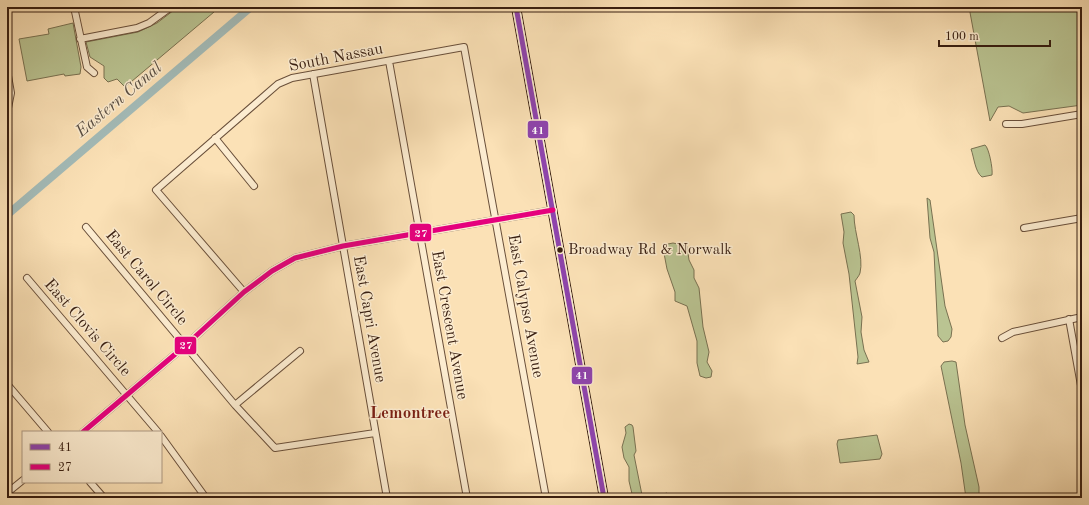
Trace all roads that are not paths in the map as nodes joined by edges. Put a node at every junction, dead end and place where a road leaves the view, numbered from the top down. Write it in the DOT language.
graph roads {
  1 [pos="74,7"];
  2 [pos="171,7"];
  3 [pos="516,7"];
  4 [pos="80,39"];
  5 [pos="464,47"];
  6 [pos="389,61"];
  7 [pos="7,70"];
  8 [pos="94,73"];
  9 [pos="313,74"];
  10 [pos="7,113"];
  11 [pos="1082,114"];
  12 [pos="1006,124"];
  13 [pos="215,138"];
  14 [pos="254,186"];
  15 [pos="552,210"];
  16 [pos="1082,218"];
  17 [pos="496,220"];
  18 [pos="86,227"];
  19 [pos="1024,228"];
  20 [pos="420,232"];
  21 [pos="343,246"];
  22 [pos="27,278"];
  23 [pos="244,292"];
  24 [pos="1082,317"];
  25 [pos="1069,319"];
  26 [pos="1002,338"];
  27 [pos="186,345"];
  28 [pos="300,351"];
  29 [pos="7,384"];
  30 [pos="1082,391"];
  31 [pos="127,394"];
  32 [pos="234,405"];
  33 [pos="47,431"];
  34 [pos="83,431"];
  35 [pos="157,431"];
  36 [pos="375,433"];
  37 [pos="162,437"];
  38 [pos="22,481"];
  39 [pos="91,483"];
  40 [pos="7,493"];
  41 [pos="104,498"];
  42 [pos="206,498"];
  43 [pos="387,498"];
  44 [pos="467,498"];
  45 [pos="546,498"];
  46 [pos="604,498"];
  1 -- 4 [label="street"];
  2 -- 4 [label="street"];
  3 -- 15 [label="main road"];
  4 -- 8 [label="street"];
  5 -- 6 [label="street, South Nassau"];
  5 -- 17 [label="street, East Calypso Avenue"];
  6 -- 9 [label="street, South Nassau"];
  6 -- 20 [label="street, East Crescent Avenue"];
  7 -- 10 [label="street"];
  9 -- 13 [label="street, South Nassau"];
  9 -- 21 [label="street, East Capri Avenue"];
  11 -- 12 [label="street"];
  13 -- 14 [label="street"];
  13 -- 23 [label="street, South Nassau"];
  15 -- 17 [label="street"];
  15 -- 46 [label="main road"];
  16 -- 19 [label="street"];
  17 -- 20 [label="street"];
  17 -- 45 [label="street, East Calypso Avenue"];
  18 -- 27 [label="street, East Carol Circle"];
  20 -- 21 [label="street"];
  20 -- 44 [label="street, East Crescent Avenue"];
  21 -- 23 [label="street"];
  21 -- 36 [label="street, East Capri Avenue"];
  22 -- 31 [label="street, East Clovis Circle"];
  23 -- 27 [label="street"];
  24 -- 25 [label="street"];
  25 -- 26 [label="street"];
  25 -- 30 [label="street"];
  27 -- 31 [label="street"];
  27 -- 32 [label="street, East Carol Circle"];
  28 -- 32 [label="street"];
  29 -- 33 [label="street"];
  31 -- 34 [label="street"];
  31 -- 35 [label="street, East Clovis Circle"];
  32 -- 36 [label="street, East Carol Circle"];
  36 -- 43 [label="street, East Capri Avenue"];
  37 -- 42 [label="street"];
  38 -- 40 [label="street"];
  39 -- 41 [label="street"];
}
